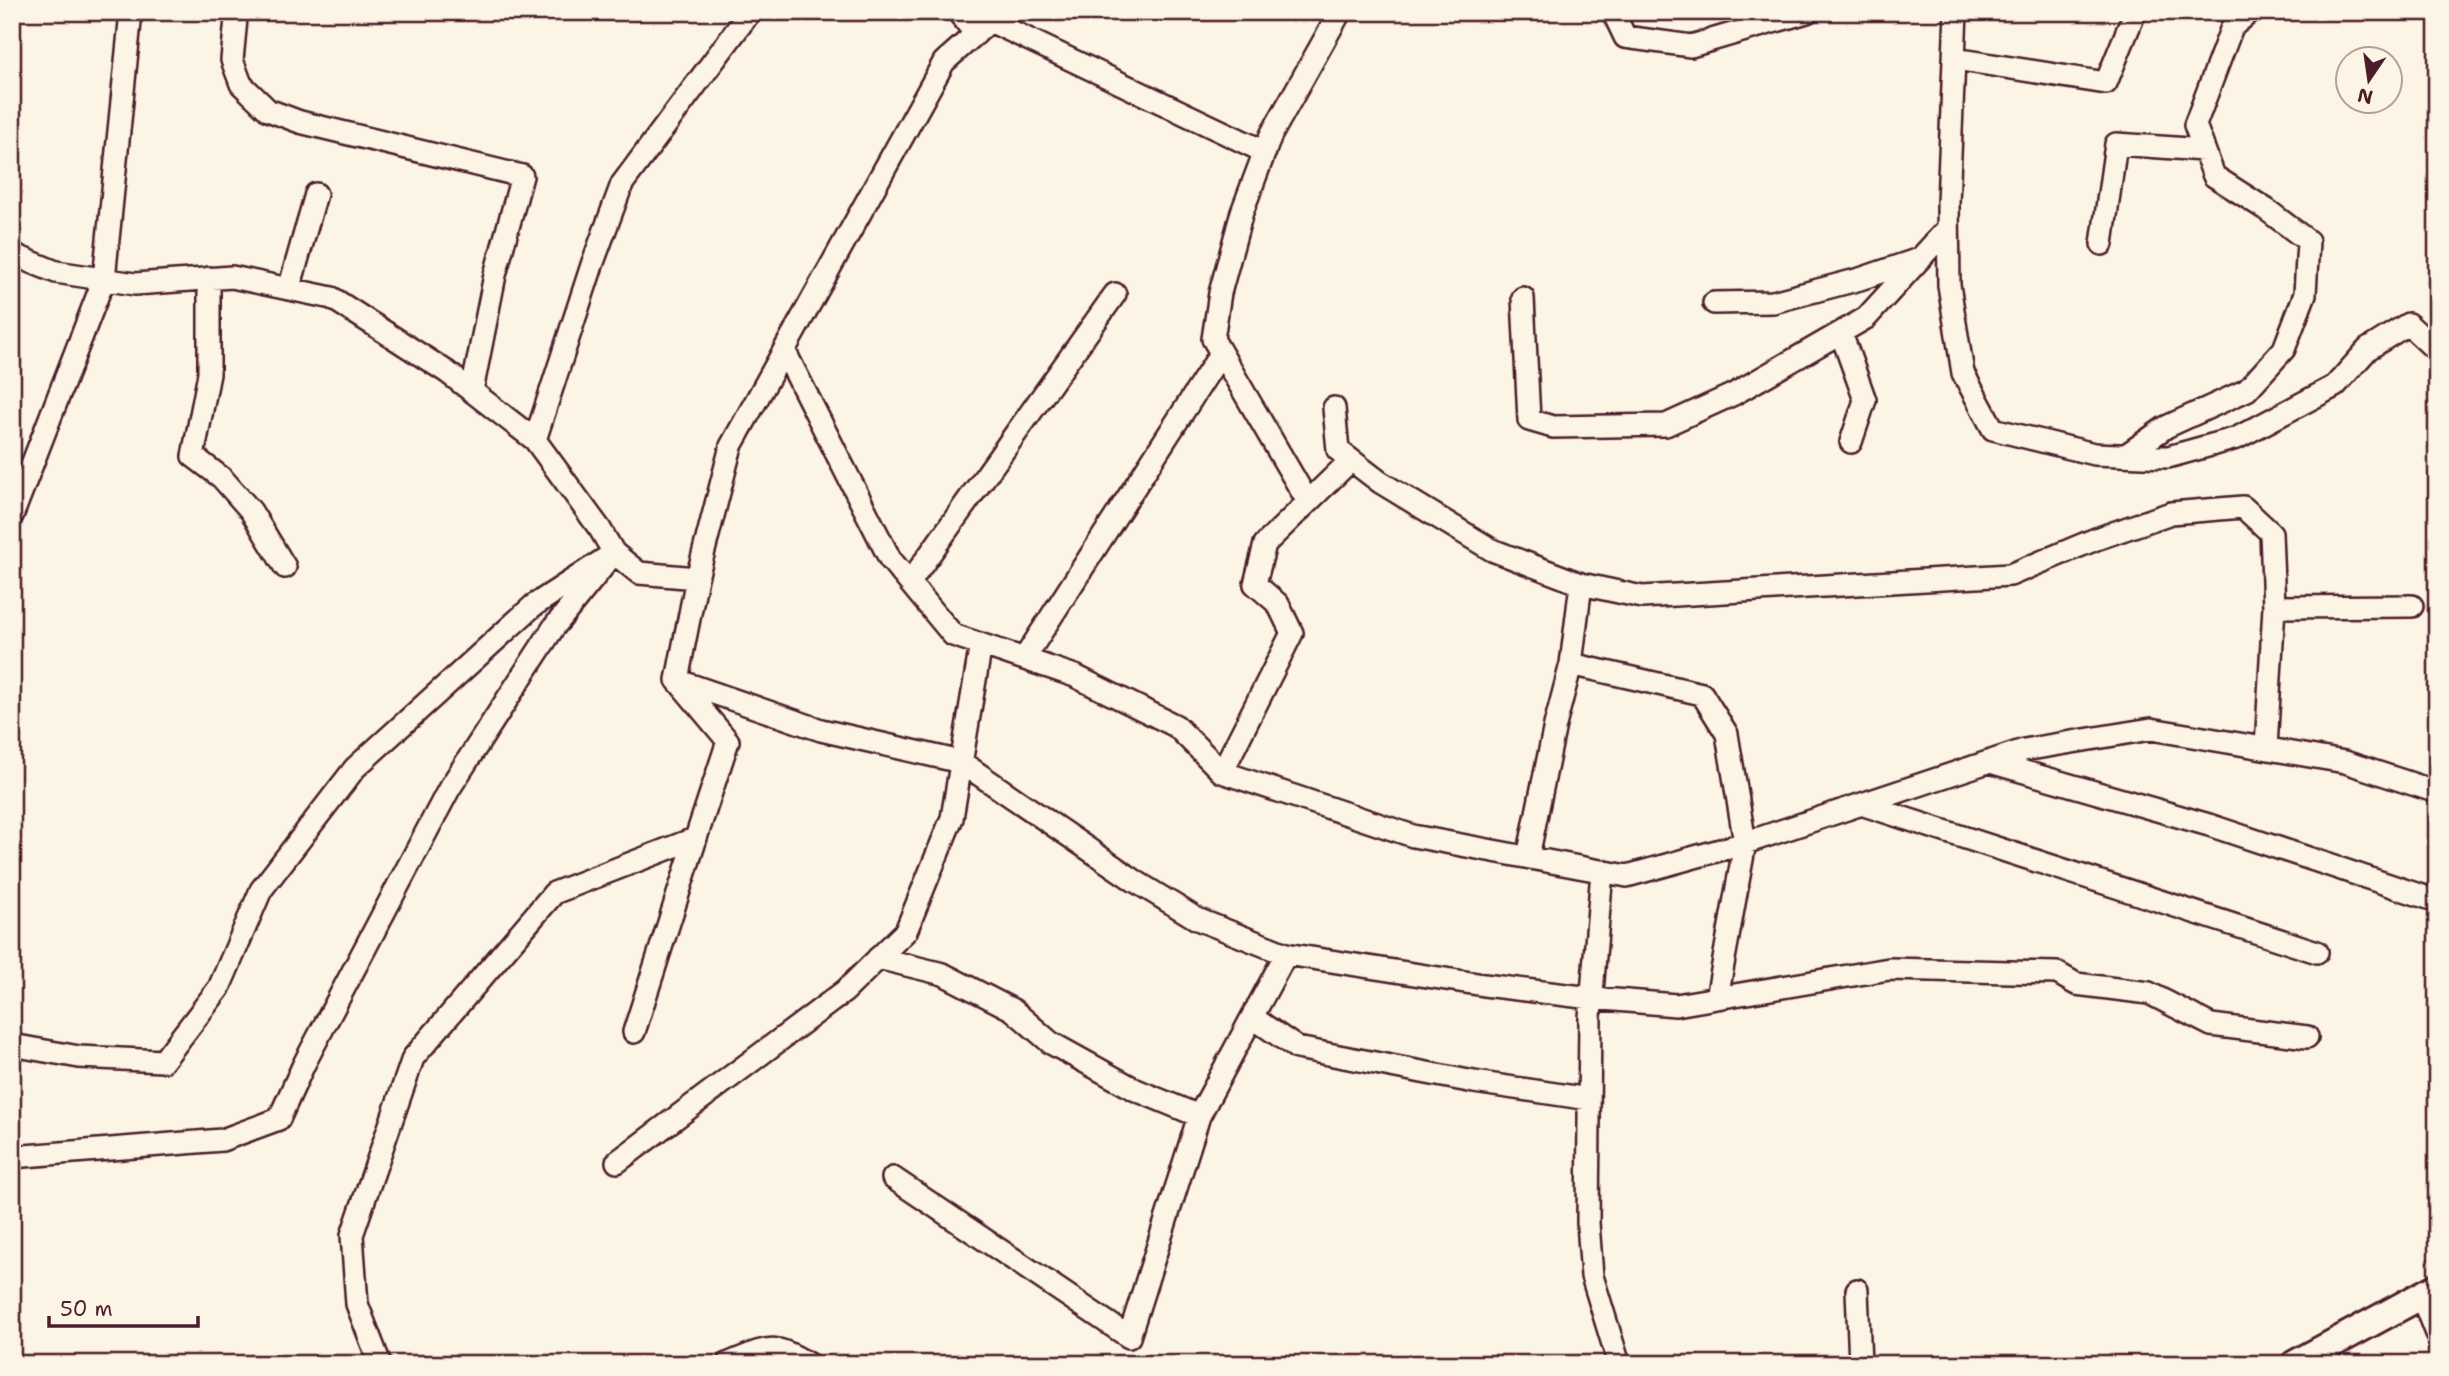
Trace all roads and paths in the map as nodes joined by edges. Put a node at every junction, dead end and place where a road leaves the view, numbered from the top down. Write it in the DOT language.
graph roads {
  1 [pos="131,12"];
  2 [pos="750,12"];
  3 [pos="958,12"];
  4 [pos="1340,12"];
  5 [pos="1613,12"];
  6 [pos="1807,12"];
  7 [pos="1956,12"];
  8 [pos="2135,12"];
  9 [pos="2250,12"];
  10 [pos="236,19"];
  11 [pos="989,22"];
  12 [pos="1955,59"];
  13 [pos="2204,150"];
  14 [pos="1265,152"];
  15 [pos="316,194"];
  16 [pos="1948,228"];
  17 [pos="2102,244"];
  18 [pos="12,254"];
  19 [pos="1921,258"];
  20 [pos="209,278"];
  21 [pos="104,279"];
  22 [pos="289,289"];
  23 [pos="1115,293"];
  24 [pos="1523,298"];
  25 [pos="1714,303"];
  26 [pos="1841,333"];
  27 [pos="784,350"];
  28 [pos="2437,351"];
  29 [pos="1221,354"];
  30 [pos="472,391"];
  31 [pos="1334,408"];
  32 [pos="535,440"];
  33 [pos="1851,442"];
  34 [pos="2126,455"];
  35 [pos="1351,460"];
  36 [pos="1308,502"];
  37 [pos="14,505"];
  38 [pos="614,552"];
  39 [pos="285,567"];
  40 [pos="697,578"];
  41 [pos="910,582"];
  42 [pos="1581,584"];
  43 [pos="2412,606"];
  44 [pos="2274,607"];
  45 [pos="981,645"];
  46 [pos="1024,659"];
  47 [pos="1571,664"];
  48 [pos="677,680"];
  49 [pos="2266,748"];
  50 [pos="961,762"];
  51 [pos="1990,762"];
  52 [pos="1222,772"];
  53 [pos="2437,792"];
  54 [pos="1864,805"];
  55 [pos="696,838"];
  56 [pos="1745,843"];
  57 [pos="1528,857"];
  58 [pos="1602,871"];
  59 [pos="2437,901"];
  60 [pos="2318,952"];
  61 [pos="1286,954"];
  62 [pos="878,958"];
  63 [pos="1591,998"];
  64 [pos="1717,998"];
  65 [pos="1252,1017"];
  66 [pos="634,1032"];
  67 [pos="2306,1037"];
  68 [pos="12,1045"];
  69 [pos="1589,1099"];
  70 [pos="1199,1116"];
  71 [pos="12,1157"];
  72 [pos="617,1163"];
  73 [pos="893,1178"];
  74 [pos="1857,1290"];
  75 [pos="2429,1291"];
  76 [pos="2437,1336"];
  77 [pos="380,1364"];
  78 [pos="727,1364"];
  79 [pos="808,1364"];
  80 [pos="1619,1364"];
  81 [pos="1860,1364"];
  82 [pos="2295,1364"];
  1 -- 21 [label="street"];
  2 -- 32 [label="street"];
  3 -- 11 [label="street"];
  4 -- 14 [label="street"];
  5 -- 6 [label="street"];
  7 -- 12 [label="street"];
  8 -- 12 [label="street"];
  9 -- 13 [label="street"];
  10 -- 30 [label="street"];
  11 -- 14 [label="street"];
  11 -- 27 [label="street"];
  12 -- 16 [label="street"];
  13 -- 17 [label="street"];
  13 -- 34 [label="street"];
  14 -- 29 [label="street"];
  15 -- 22 [label="street"];
  16 -- 19 [label="street"];
  16 -- 34 [label="street"];
  18 -- 21 [label="street"];
  19 -- 25 [label="street"];
  19 -- 26 [label="street"];
  20 -- 21 [label="street"];
  20 -- 22 [label="street"];
  20 -- 39 [label="street"];
  21 -- 37 [label="street"];
  22 -- 30 [label="street"];
  23 -- 41 [label="street"];
  24 -- 26 [label="street"];
  26 -- 33 [label="street"];
  27 -- 40 [label="street"];
  27 -- 41 [label="street"];
  28 -- 34 [label="street"];
  29 -- 36 [label="street"];
  29 -- 46 [label="street"];
  30 -- 32 [label="street"];
  31 -- 35 [label="street"];
  32 -- 38 [label="street"];
  35 -- 36 [label="street"];
  35 -- 42 [label="street"];
  36 -- 52 [label="street"];
  38 -- 40 [label="street"];
  38 -- 68 [label="street"];
  38 -- 71 [label="street"];
  40 -- 48 [label="street"];
  41 -- 45 [label="street"];
  42 -- 44 [label="street"];
  42 -- 47 [label="street"];
  43 -- 44 [label="street"];
  44 -- 49 [label="street"];
  45 -- 46 [label="street"];
  45 -- 50 [label="street"];
  46 -- 52 [label="street"];
  47 -- 56 [label="street"];
  47 -- 57 [label="street"];
  48 -- 50 [label="street"];
  48 -- 55 [label="street"];
  49 -- 51 [label="street"];
  49 -- 53 [label="street"];
  50 -- 61 [label="street"];
  50 -- 62 [label="street"];
  51 -- 54 [label="street"];
  51 -- 59 [label="street"];
  52 -- 57 [label="street"];
  54 -- 56 [label="street"];
  54 -- 60 [label="street"];
  55 -- 66 [label="street"];
  55 -- 77 [label="street"];
  56 -- 58 [label="street"];
  56 -- 64 [label="street"];
  57 -- 58 [label="street"];
  58 -- 63 [label="street"];
  61 -- 63 [label="street"];
  61 -- 65 [label="street"];
  62 -- 70 [label="street"];
  62 -- 72 [label="street"];
  63 -- 64 [label="street"];
  63 -- 69 [label="street"];
  64 -- 67 [label="street"];
  65 -- 69 [label="street"];
  65 -- 70 [label="street"];
  69 -- 80 [label="street"];
  70 -- 73 [label="street"];
  74 -- 81 [label="street"];
  75 -- 76 [label="street"];
  75 -- 82 [label="street"];
  78 -- 79 [label="street"];
}
